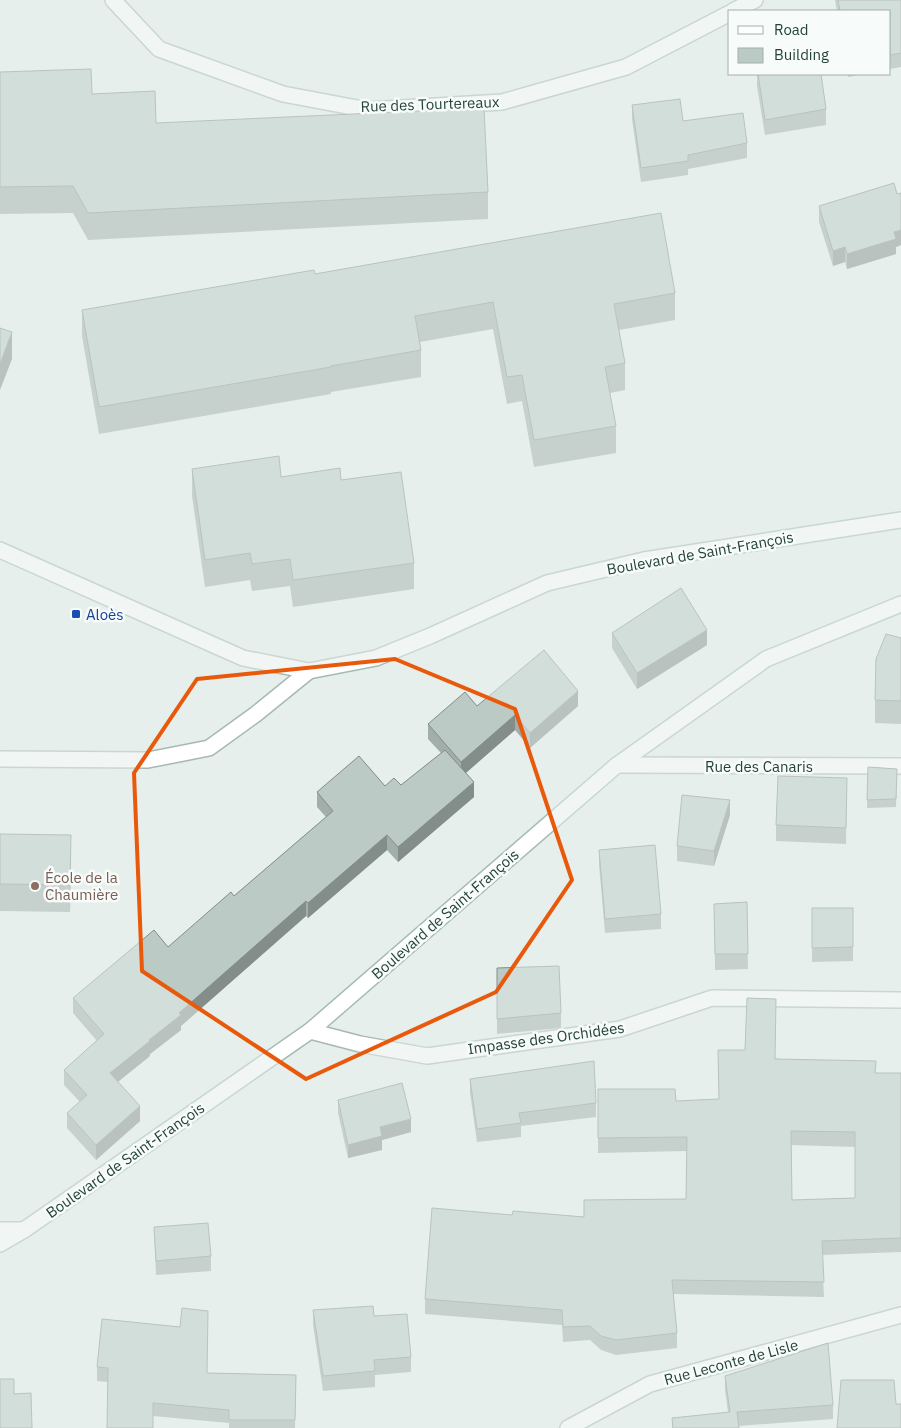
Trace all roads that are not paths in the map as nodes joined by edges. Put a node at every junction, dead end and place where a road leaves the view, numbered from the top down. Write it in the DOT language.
graph roads {
  1 [pos="113,0"];
  2 [pos="755,0"];
  3 [pos="735,10"];
  4 [pos="728,14"];
  5 [pos="901,520"];
  6 [pos="0,550"];
  7 [pos="901,604"];
  8 [pos="309,671"];
  9 [pos="0,759"];
  10 [pos="617,765"];
  11 [pos="901,766"];
  12 [pos="901,1000"];
  13 [pos="310,1031"];
  14 [pos="0,1230"];
  15 [pos="24,1230"];
  16 [pos="0,1244"];
  17 [pos="901,1315"];
  18 [pos="568,1428"];
  1 -- 4 [label="street, Rue des Tourtereaux"];
  2 -- 3 [label="street, Rue des Tourtereaux"];
  5 -- 8 [label="street, Boulevard de Saint-François"];
  6 -- 8 [label="street, Boulevard de Saint-François"];
  7 -- 10 [label="street, Boulevard de Saint-François"];
  8 -- 9 [label="street"];
  10 -- 11 [label="street, Rue des Canaris"];
  10 -- 13 [label="street, Boulevard de Saint-François"];
  12 -- 13 [label="street, Impasse des Orchidées"];
  13 -- 15 [label="street, Boulevard de Saint-François"];
  14 -- 15 [label="street"];
  15 -- 16 [label="street, Boulevard de Saint-François"];
  17 -- 18 [label="street, Rue Leconte de Lisle"];
}
